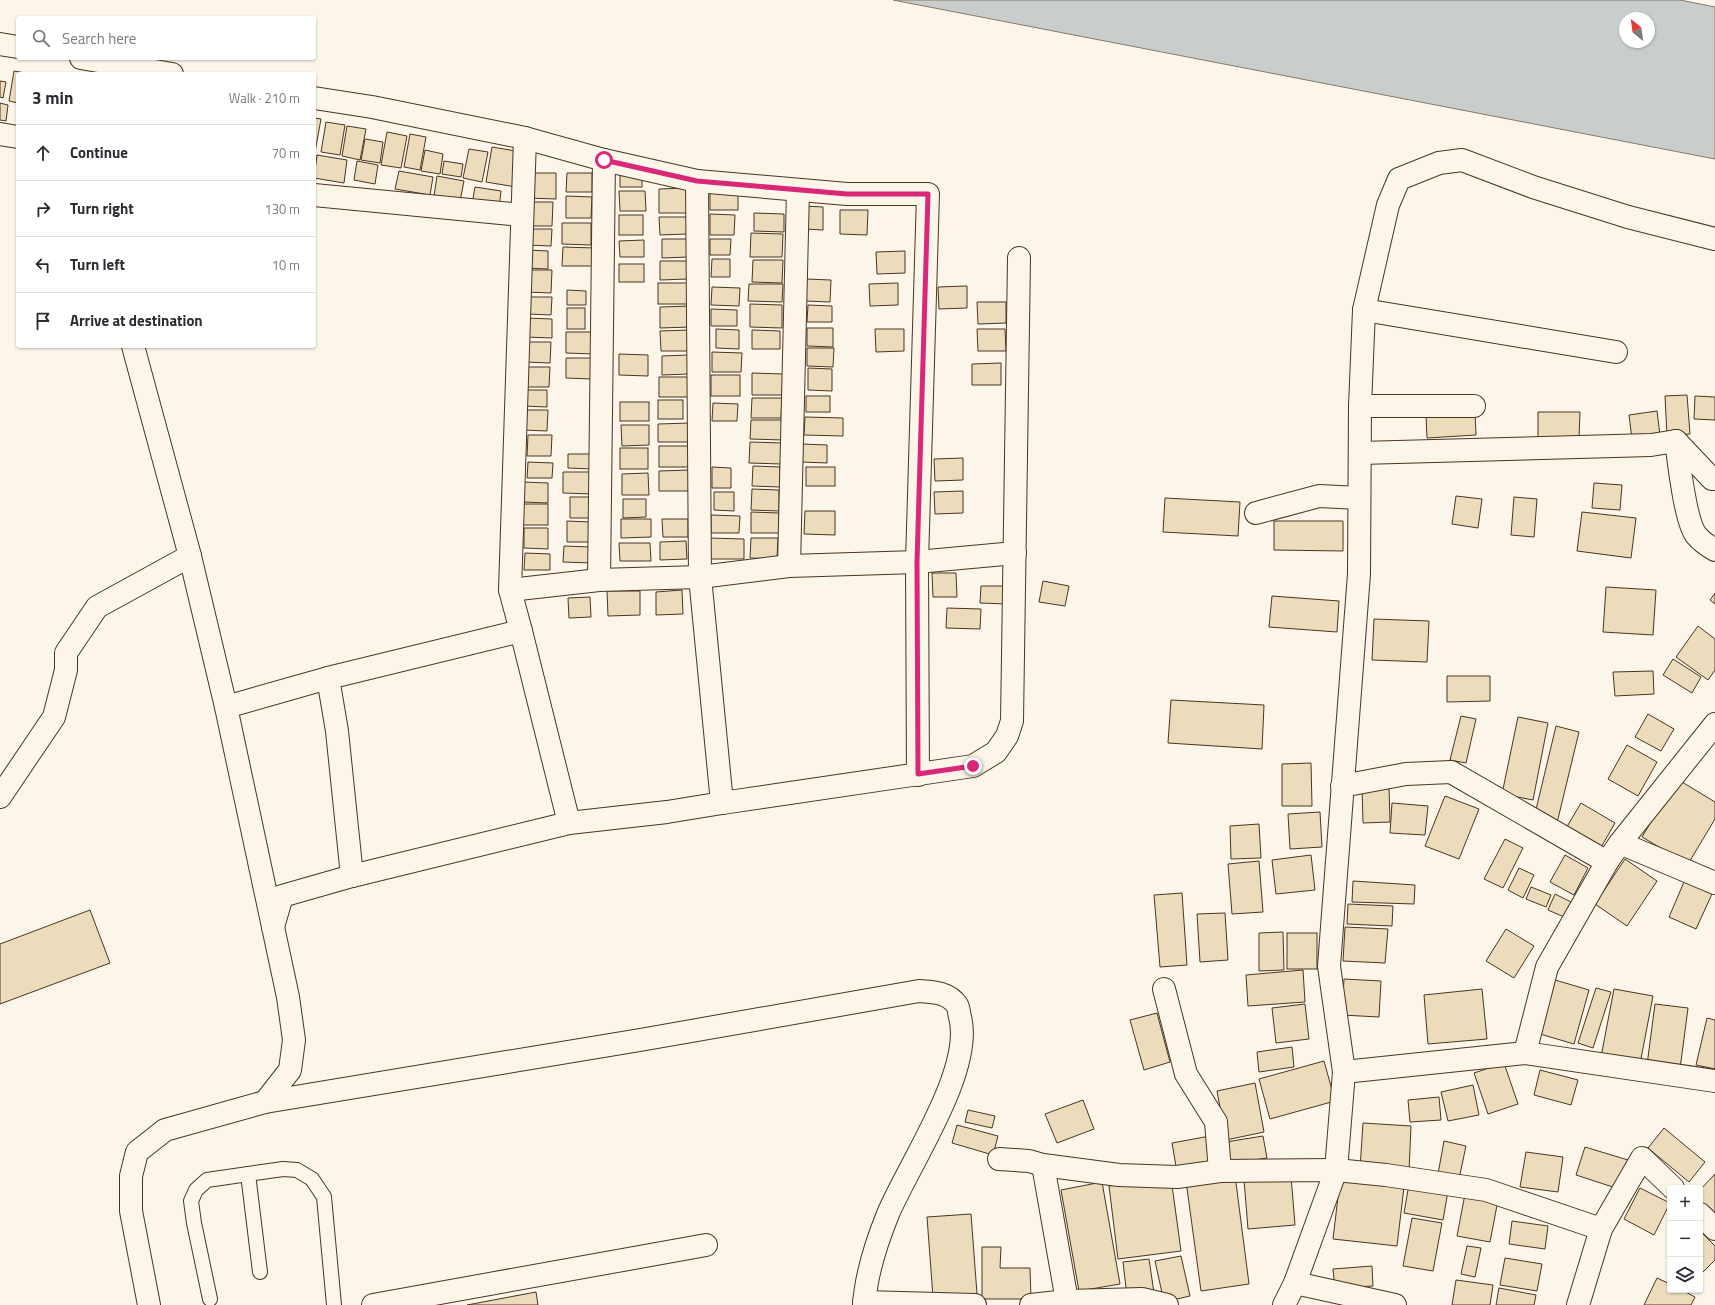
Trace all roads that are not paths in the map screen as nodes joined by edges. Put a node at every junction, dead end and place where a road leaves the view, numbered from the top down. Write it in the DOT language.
graph roads {
  1 [pos="0,44"];
  2 [pos="16,47"];
  3 [pos="92,60"];
  4 [pos="161,72"];
  5 [pos="316,98"];
  6 [pos="0,134"];
  7 [pos="16,137"];
  8 [pos="525,138"];
  9 [pos="604,160"];
  10 [pos="697,181"];
  11 [pos="798,190"];
  12 [pos="316,195"];
  13 [pos="522,215"];
  14 [pos="1715,239"];
  15 [pos="1019,258"];
  16 [pos="1364,310"];
  17 [pos="134,348"];
  18 [pos="1616,352"];
  19 [pos="1360,406"];
  20 [pos="1474,406"];
  21 [pos="1676,442"];
  22 [pos="1360,453"];
  23 [pos="1715,479"];
  24 [pos="1360,498"];
  25 [pos="1256,513"];
  26 [pos="1715,550"];
  27 [pos="1014,553"];
  28 [pos="190,556"];
  29 [pos="917,562"];
  30 [pos="789,566"];
  31 [pos="700,577"];
  32 [pos="599,580"];
  33 [pos="510,590"];
  34 [pos="522,631"];
  35 [pos="328,678"];
  36 [pos="226,707"];
  37 [pos="1715,724"];
  38 [pos="918,774"];
  39 [pos="1342,786"];
  40 [pos="0,797"];
  41 [pos="722,804"];
  42 [pos="569,823"];
  43 [pos="1620,842"];
  44 [pos="1607,862"];
  45 [pos="352,876"];
  46 [pos="1715,883"];
  47 [pos="273,927"];
  48 [pos="1164,988"];
  49 [pos="1525,1053"];
  50 [pos="1344,1072"];
  51 [pos="1715,1080"];
  52 [pos="265,1102"];
  53 [pos="999,1159"];
  54 [pos="1043,1165"];
  55 [pos="1336,1170"];
  56 [pos="1220,1171"];
  57 [pos="248,1174"];
  58 [pos="1670,1185"];
  59 [pos="1703,1217"];
  60 [pos="1715,1228"];
  61 [pos="1601,1230"];
  62 [pos="706,1245"];
  63 [pos="260,1272"];
  64 [pos="1295,1283"];
  65 [pos="210,1299"];
  66 [pos="1076,1302"];
  67 [pos="864,1303"];
  68 [pos="150,1305"];
  69 [pos="334,1305"];
  70 [pos="373,1305"];
  71 [pos="975,1305"];
  72 [pos="1031,1305"];
  73 [pos="1167,1305"];
  74 [pos="1284,1305"];
  75 [pos="1395,1305"];
  76 [pos="1578,1305"];
  1 -- 2 [label="street"];
  3 -- 4 [label="street"];
  5 -- 8 [label="street"];
  6 -- 7 [label="street"];
  8 -- 9 [label="street"];
  8 -- 13 [label="street"];
  9 -- 10 [label="street"];
  9 -- 32 [label="street"];
  10 -- 11 [label="street"];
  10 -- 31 [label="street"];
  11 -- 29 [label="street"];
  11 -- 30 [label="street"];
  12 -- 13 [label="street"];
  13 -- 33 [label="street"];
  14 -- 16 [label="street"];
  15 -- 27 [label="street"];
  16 -- 18 [label="street"];
  16 -- 19 [label="street"];
  17 -- 28 [label="street"];
  19 -- 20 [label="street"];
  19 -- 22 [label="street"];
  21 -- 22 [label="street"];
  21 -- 23 [label="street"];
  21 -- 26 [label="street"];
  22 -- 24 [label="street"];
  24 -- 25 [label="street"];
  24 -- 39 [label="street"];
  27 -- 29 [label="street"];
  27 -- 38 [label="street"];
  28 -- 36 [label="street"];
  28 -- 40 [label="street"];
  29 -- 30 [label="street"];
  29 -- 38 [label="street"];
  30 -- 31 [label="street"];
  31 -- 32 [label="street"];
  31 -- 41 [label="street"];
  32 -- 33 [label="street"];
  33 -- 34 [label="street"];
  34 -- 35 [label="street"];
  34 -- 42 [label="street"];
  35 -- 36 [label="street"];
  35 -- 45 [label="street"];
  36 -- 47 [label="street"];
  37 -- 43 [label="street"];
  38 -- 41 [label="street"];
  39 -- 44 [label="street"];
  39 -- 50 [label="street"];
  41 -- 42 [label="street"];
  42 -- 45 [label="street"];
  43 -- 44 [label="street"];
  43 -- 46 [label="street"];
  44 -- 49 [label="street"];
  45 -- 47 [label="street"];
  47 -- 52 [label="street"];
  48 -- 56 [label="street"];
  49 -- 50 [label="street"];
  49 -- 51 [label="street"];
  50 -- 55 [label="street"];
  52 -- 67 [label="street"];
  52 -- 68 [label="street"];
  53 -- 54 [label="street"];
  54 -- 56 [label="street"];
  54 -- 66 [label="street"];
  55 -- 56 [label="street"];
  55 -- 61 [label="street"];
  55 -- 64 [label="street"];
  57 -- 63 [label="lane"];
  57 -- 65 [label="lane"];
  57 -- 69 [label="lane"];
  58 -- 61 [label="street"];
  59 -- 60 [label="street"];
  61 -- 76 [label="street"];
  62 -- 70 [label="street"];
  64 -- 74 [label="street"];
  64 -- 75 [label="street"];
  66 -- 72 [label="street"];
  66 -- 73 [label="street"];
  67 -- 71 [label="street"];
}
